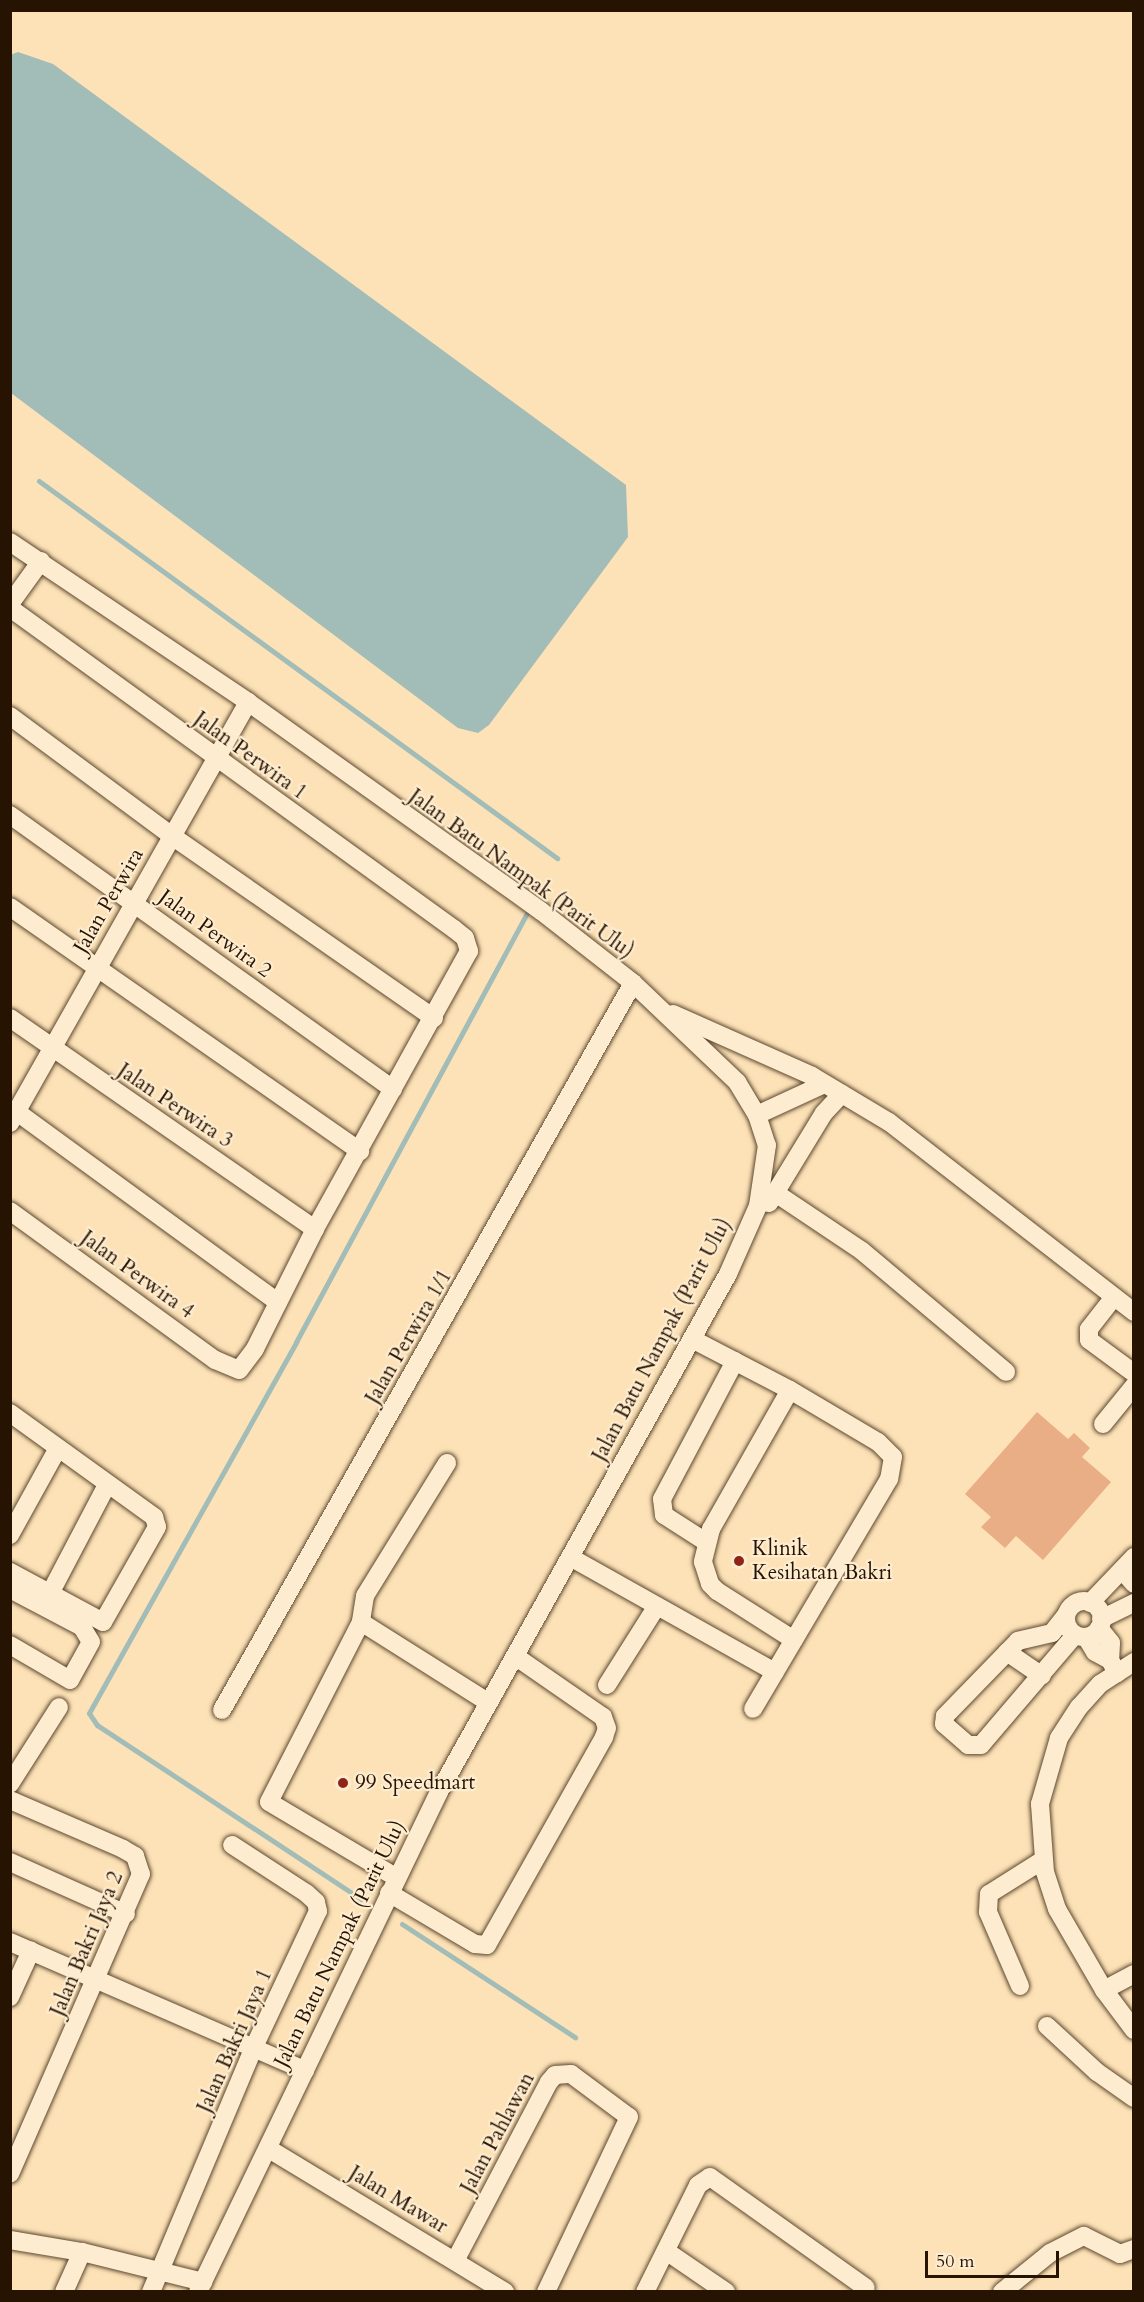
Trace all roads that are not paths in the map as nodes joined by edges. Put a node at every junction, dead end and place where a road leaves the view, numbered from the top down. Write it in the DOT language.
graph roads {
  1 [pos="10,542"];
  2 [pos="41,561"];
  3 [pos="10,606"];
  4 [pos="248,702"];
  5 [pos="10,716"];
  6 [pos="216,759"];
  7 [pos="10,815"];
  8 [pos="172,836"];
  9 [pos="134,903"];
  10 [pos="10,907"];
  11 [pos="97,968"];
  12 [pos="633,983"];
  13 [pos="662,1011"];
  14 [pos="10,1018"];
  15 [pos="434,1018"];
  16 [pos="52,1049"];
  17 [pos="824,1084"];
  18 [pos="393,1089"];
  19 [pos="842,1094"];
  20 [pos="758,1114"];
  21 [pos="14,1118"];
  22 [pos="360,1151"];
  23 [pos="777,1194"];
  24 [pos="10,1211"];
  25 [pos="750,1225"];
  26 [pos="315,1229"];
  27 [pos="1114,1297"];
  28 [pos="278,1302"];
  29 [pos="1134,1312"];
  30 [pos="692,1339"];
  31 [pos="735,1362"];
  32 [pos="1006,1372"];
  33 [pos="1134,1373"];
  34 [pos="1134,1386"];
  35 [pos="790,1390"];
  36 [pos="10,1413"];
  37 [pos="1103,1424"];
  38 [pos="58,1448"];
  39 [pos="447,1463"];
  40 [pos="106,1485"];
  41 [pos="10,1535"];
  42 [pos="706,1542"];
  43 [pos="570,1557"];
  44 [pos="1130,1570"];
  45 [pos="10,1572"];
  46 [pos="10,1589"];
  47 [pos="47,1599"];
  48 [pos="1090,1603"];
  49 [pos="1134,1603"];
  50 [pos="657,1606"];
  51 [pos="1066,1615"];
  52 [pos="361,1622"];
  53 [pos="1090,1630"];
  54 [pos="794,1640"];
  55 [pos="10,1646"];
  56 [pos="1007,1652"];
  57 [pos="515,1656"];
  58 [pos="1134,1662"];
  59 [pos="1113,1666"];
  60 [pos="775,1672"];
  61 [pos="1042,1676"];
  62 [pos="608,1685"];
  63 [pos="489,1703"];
  64 [pos="59,1707"];
  65 [pos="753,1709"];
  66 [pos="222,1710"];
  67 [pos="10,1784"];
  68 [pos="10,1800"];
  69 [pos="232,1845"];
  70 [pos="1044,1860"];
  71 [pos="10,1862"];
  72 [pos="393,1885"];
  73 [pos="126,1914"];
  74 [pos="10,1942"];
  75 [pos="31,1951"];
  76 [pos="1134,1974"];
  77 [pos="98,1980"];
  78 [pos="1020,1986"];
  79 [pos="1104,1990"];
  80 [pos="10,1997"];
  81 [pos="1047,2026"];
  82 [pos="1134,2030"];
  83 [pos="255,2047"];
  84 [pos="305,2070"];
  85 [pos="1134,2098"];
  86 [pos="268,2149"];
  87 [pos="10,2174"];
  88 [pos="10,2240"];
  89 [pos="1134,2249"];
  90 [pos="666,2251"];
  91 [pos="82,2252"];
  92 [pos="455,2261"];
  93 [pos="161,2270"];
  94 [pos="201,2287"];
  95 [pos="866,2288"];
  96 [pos="499,2290"];
  97 [pos="64,2292"];
  98 [pos="151,2292"];
  99 [pos="546,2292"];
  100 [pos="645,2292"];
  101 [pos="726,2292"];
  102 [pos="1002,2292"];
  1 -- 2 [label="street, Jalan Batu Nampak (Parit Ulu)"];
  2 -- 3 [label="street"];
  2 -- 4 [label="street, Jalan Batu Nampak (Parit Ulu)"];
  3 -- 6 [label="street, Jalan Perwira 1"];
  4 -- 6 [label="street, Jalan Perwira"];
  4 -- 12 [label="street, Jalan Batu Nampak (Parit Ulu)"];
  5 -- 8 [label="street"];
  6 -- 8 [label="street, Jalan Perwira"];
  6 -- 15 [label="street, Jalan Perwira 1"];
  7 -- 9 [label="street, Jalan Perwira 2"];
  8 -- 9 [label="street, Jalan Perwira"];
  8 -- 15 [label="street"];
  9 -- 11 [label="street, Jalan Perwira"];
  9 -- 18 [label="street, Jalan Perwira 2"];
  10 -- 11 [label="street"];
  11 -- 16 [label="street, Jalan Perwira"];
  11 -- 22 [label="street"];
  12 -- 13 [label="street, Jalan Batu Nampak (Parit Ulu)"];
  12 -- 66 [label="street, Jalan Perwira 1/1"];
  13 -- 17 [label="street"];
  13 -- 20 [label="street, Jalan Batu Nampak (Parit Ulu)"];
  14 -- 16 [label="street, Jalan Perwira 3"];
  15 -- 18 [label="street"];
  16 -- 21 [label="street, Jalan Perwira"];
  16 -- 26 [label="street, Jalan Perwira 3"];
  17 -- 19 [label="street"];
  17 -- 20 [label="street"];
  18 -- 22 [label="street"];
  19 -- 23 [label="street"];
  19 -- 27 [label="street"];
  20 -- 25 [label="street, Jalan Batu Nampak (Parit Ulu)"];
  21 -- 28 [label="street"];
  22 -- 26 [label="street"];
  23 -- 25 [label="street"];
  23 -- 32 [label="street"];
  24 -- 28 [label="street, Jalan Perwira 4"];
  25 -- 30 [label="street, Jalan Batu Nampak (Parit Ulu)"];
  26 -- 28 [label="street"];
  27 -- 29 [label="street"];
  27 -- 33 [label="street"];
  30 -- 31 [label="street"];
  30 -- 43 [label="street, Jalan Batu Nampak (Parit Ulu)"];
  31 -- 35 [label="street"];
  31 -- 42 [label="street"];
  34 -- 37 [label="street"];
  35 -- 42 [label="street"];
  35 -- 54 [label="street"];
  36 -- 38 [label="street"];
  38 -- 40 [label="street"];
  38 -- 41 [label="street"];
  39 -- 52 [label="street"];
  40 -- 47 [label="street"];
  40 -- 47 [label="street"];
  42 -- 54 [label="street"];
  43 -- 50 [label="street"];
  43 -- 57 [label="street, Jalan Batu Nampak (Parit Ulu)"];
  44 -- 48 [label="street"];
  45 -- 47 [label="street"];
  46 -- 47 [label="street"];
  47 -- 55 [label="street"];
  48 -- 51 [label="street"];
  48 -- 53 [label="street"];
  49 -- 53 [label="street"];
  50 -- 60 [label="street"];
  50 -- 62 [label="street"];
  51 -- 53 [label="street"];
  51 -- 56 [label="street"];
  52 -- 63 [label="street"];
  52 -- 72 [label="street"];
  53 -- 59 [label="street"];
  53 -- 61 [label="street"];
  54 -- 60 [label="street"];
  56 -- 61 [label="street"];
  56 -- 61 [label="street"];
  57 -- 63 [label="street, Jalan Batu Nampak (Parit Ulu)"];
  57 -- 72 [label="street"];
  58 -- 59 [label="street"];
  59 -- 70 [label="street"];
  60 -- 65 [label="street"];
  63 -- 72 [label="street, Jalan Batu Nampak (Parit Ulu)"];
  64 -- 67 [label="street"];
  68 -- 73 [label="street, Jalan Bakri Jaya 2"];
  69 -- 83 [label="street, Jalan Bakri Jaya 1"];
  70 -- 78 [label="street"];
  70 -- 79 [label="street"];
  71 -- 73 [label="street"];
  72 -- 84 [label="street, Jalan Batu Nampak (Parit Ulu)"];
  73 -- 77 [label="street, Jalan Bakri Jaya 2"];
  74 -- 75 [label="street"];
  75 -- 77 [label="street"];
  75 -- 80 [label="street"];
  76 -- 79 [label="street"];
  77 -- 83 [label="street"];
  77 -- 87 [label="street, Jalan Bakri Jaya 2"];
  79 -- 82 [label="street"];
  81 -- 85 [label="street"];
  83 -- 84 [label="street"];
  83 -- 93 [label="street, Jalan Bakri Jaya 1"];
  84 -- 86 [label="street, Jalan Batu Nampak (Parit Ulu)"];
  86 -- 92 [label="street, Jalan Mawar"];
  86 -- 94 [label="street, Jalan Batu Nampak (Parit Ulu)"];
  88 -- 91 [label="street"];
  89 -- 102 [label="street"];
  90 -- 95 [label="street"];
  90 -- 100 [label="street"];
  90 -- 101 [label="street"];
  91 -- 93 [label="street"];
  91 -- 97 [label="street"];
  92 -- 96 [label="street, Jalan Mawar"];
  92 -- 99 [label="street, Jalan Pahlawan"];
  93 -- 94 [label="street"];
  93 -- 98 [label="street, Jalan Bakri Jaya 1"];
}
